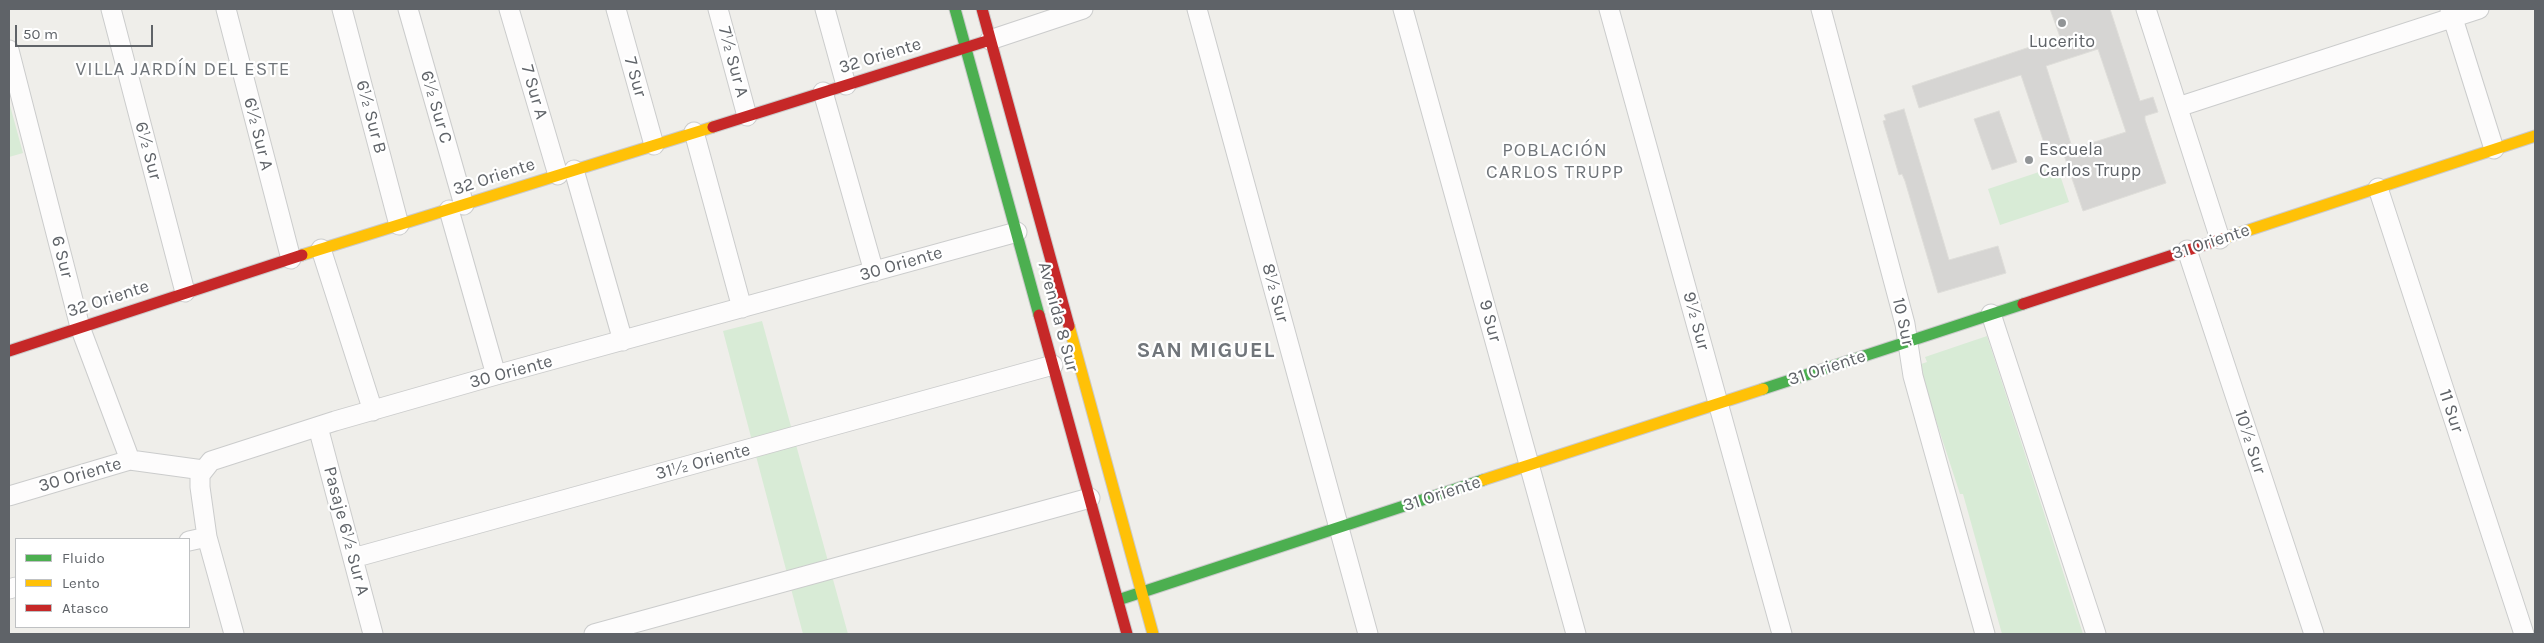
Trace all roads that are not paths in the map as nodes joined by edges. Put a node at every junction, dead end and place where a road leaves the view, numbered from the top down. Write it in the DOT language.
graph roads {
  1 [pos="111,9"];
  2 [pos="226,9"];
  3 [pos="342,9"];
  4 [pos="408,9"];
  5 [pos="509,9"];
  6 [pos="616,9"];
  7 [pos="718,9"];
  8 [pos="825,9"];
  9 [pos="955,9"];
  10 [pos="982,9"];
  11 [pos="1084,9"];
  12 [pos="1197,9"];
  13 [pos="1403,9"];
  14 [pos="1609,9"];
  15 [pos="1822,9"];
  16 [pos="2146,9"];
  17 [pos="2479,9"];
  18 [pos="2451,13"];
  19 [pos="990,40"];
  20 [pos="966,47"];
  21 [pos="9,50"];
  22 [pos="846,85"];
  23 [pos="823,92"];
  24 [pos="2178,108"];
  25 [pos="748,116"];
  26 [pos="694,132"];
  27 [pos="2534,141"];
  28 [pos="654,145"];
  29 [pos="2494,149"];
  30 [pos="566,173"];
  31 [pos="2378,188"];
  32 [pos="457,207"];
  33 [pos="399,225"];
  34 [pos="1016,232"];
  35 [pos="2220,239"];
  36 [pos="321,250"];
  37 [pos="2187,250"];
  38 [pos="291,259"];
  39 [pos="874,272"];
  40 [pos="185,292"];
  41 [pos="742,308"];
  42 [pos="1991,314"];
  43 [pos="80,327"];
  44 [pos="623,341"];
  45 [pos="1908,342"];
  46 [pos="9,350"];
  47 [pos="1053,365"];
  48 [pos="496,376"];
  49 [pos="1718,404"];
  50 [pos="373,411"];
  51 [pos="318,428"];
  52 [pos="130,460"];
  53 [pos="1529,465"];
  54 [pos="203,470"];
  55 [pos="9,496"];
  56 [pos="1090,498"];
  57 [pos="1339,528"];
  58 [pos="207,536"];
  59 [pos="190,541"];
  60 [pos="353,558"];
  61 [pos="1141,593"];
  62 [pos="1118,600"];
  63 [pos="1151,630"];
  64 [pos="234,634"];
  65 [pos="374,634"];
  66 [pos="594,634"];
  67 [pos="1124,634"];
  68 [pos="1368,634"];
  69 [pos="1576,634"];
  70 [pos="1782,634"];
  71 [pos="1985,634"];
  72 [pos="2096,634"];
  73 [pos="2314,634"];
  74 [pos="2524,634"];
  1 -- 40 [label="street, 6½ Sur"];
  2 -- 38 [label="street, 6½ Sur A"];
  3 -- 33 [label="street, 6½ Sur B"];
  4 -- 32 [label="street, 6½ Sur C"];
  5 -- 30 [label="street, 7 Sur A"];
  6 -- 28 [label="street, 7 Sur"];
  7 -- 25 [label="street, 7½ Sur A"];
  8 -- 22 [label="street"];
  9 -- 20 [label="street, Avenida 8 Sur"];
  10 -- 19 [label="street, Avenida 8 Sur"];
  11 -- 19 [label="street"];
  12 -- 57 [label="street, 8½ Sur"];
  13 -- 53 [label="street, 9 Sur"];
  14 -- 49 [label="street, 9½ Sur"];
  15 -- 45 [label="street, 10 Sur"];
  16 -- 24 [label="street"];
  17 -- 18 [label="street"];
  18 -- 24 [label="street"];
  18 -- 29 [label="street"];
  19 -- 20 [label="street, 32 Oriente"];
  19 -- 61 [label="street, Avenida 8 Sur"];
  20 -- 22 [label="street, 32 Oriente"];
  20 -- 34 [label="street, Avenida 8 Sur"];
  21 -- 43 [label="street, 6 Sur"];
  22 -- 23 [label="street, 32 Oriente"];
  23 -- 25 [label="street, 32 Oriente"];
  23 -- 39 [label="street"];
  24 -- 35 [label="street"];
  25 -- 26 [label="street, 32 Oriente"];
  26 -- 28 [label="street, 32 Oriente"];
  26 -- 41 [label="street"];
  27 -- 29 [label="street, 31 Oriente"];
  28 -- 30 [label="street, 32 Oriente"];
  29 -- 31 [label="street, 31 Oriente"];
  30 -- 32 [label="street, 32 Oriente"];
  30 -- 44 [label="street, 7 Sur A"];
  31 -- 35 [label="street, 31 Oriente"];
  31 -- 74 [label="street, 11 Sur"];
  32 -- 33 [label="street, 32 Oriente"];
  32 -- 48 [label="street, 6½ Sur C"];
  33 -- 36 [label="street, 32 Oriente"];
  34 -- 39 [label="street, 30 Oriente"];
  34 -- 47 [label="street, Avenida 8 Sur"];
  35 -- 37 [label="street, 31 Oriente"];
  36 -- 38 [label="street, 32 Oriente"];
  36 -- 50 [label="street"];
  37 -- 42 [label="street, 31 Oriente"];
  37 -- 73 [label="street, 10½ Sur"];
  38 -- 40 [label="street, 32 Oriente"];
  39 -- 41 [label="street, 30 Oriente"];
  40 -- 43 [label="street, 32 Oriente"];
  41 -- 44 [label="street, 30 Oriente"];
  42 -- 45 [label="street, 31 Oriente"];
  42 -- 72 [label="street"];
  43 -- 46 [label="street, 32 Oriente"];
  43 -- 52 [label="street, 6 Sur"];
  44 -- 48 [label="street, 30 Oriente"];
  45 -- 49 [label="street, 31 Oriente"];
  45 -- 71 [label="street, 10 Sur"];
  47 -- 56 [label="street, Avenida 8 Sur"];
  47 -- 60 [label="street, 31½ Oriente"];
  48 -- 50 [label="street, 30 Oriente"];
  49 -- 53 [label="street, 31 Oriente"];
  49 -- 70 [label="street, 9½ Sur"];
  50 -- 51 [label="street, 30 Oriente"];
  51 -- 54 [label="street, 30 Oriente"];
  51 -- 60 [label="street, Pasaje 6½ Sur A"];
  52 -- 54 [label="street, 30 Oriente"];
  52 -- 55 [label="street, 30 Oriente"];
  53 -- 57 [label="street, 31 Oriente"];
  53 -- 69 [label="street, 9 Sur"];
  54 -- 58 [label="street"];
  56 -- 62 [label="street, Avenida 8 Sur"];
  56 -- 66 [label="street"];
  57 -- 61 [label="street, 31 Oriente"];
  57 -- 68 [label="street, 8½ Sur"];
  58 -- 59 [label="street"];
  58 -- 64 [label="street"];
  60 -- 65 [label="street, Pasaje 6½ Sur A"];
  61 -- 62 [label="street, 31 Oriente"];
  61 -- 63 [label="street, Avenida 8 Sur"];
  62 -- 67 [label="street, Avenida 8 Sur"];
  63 -- 67 [label="street"];
}
